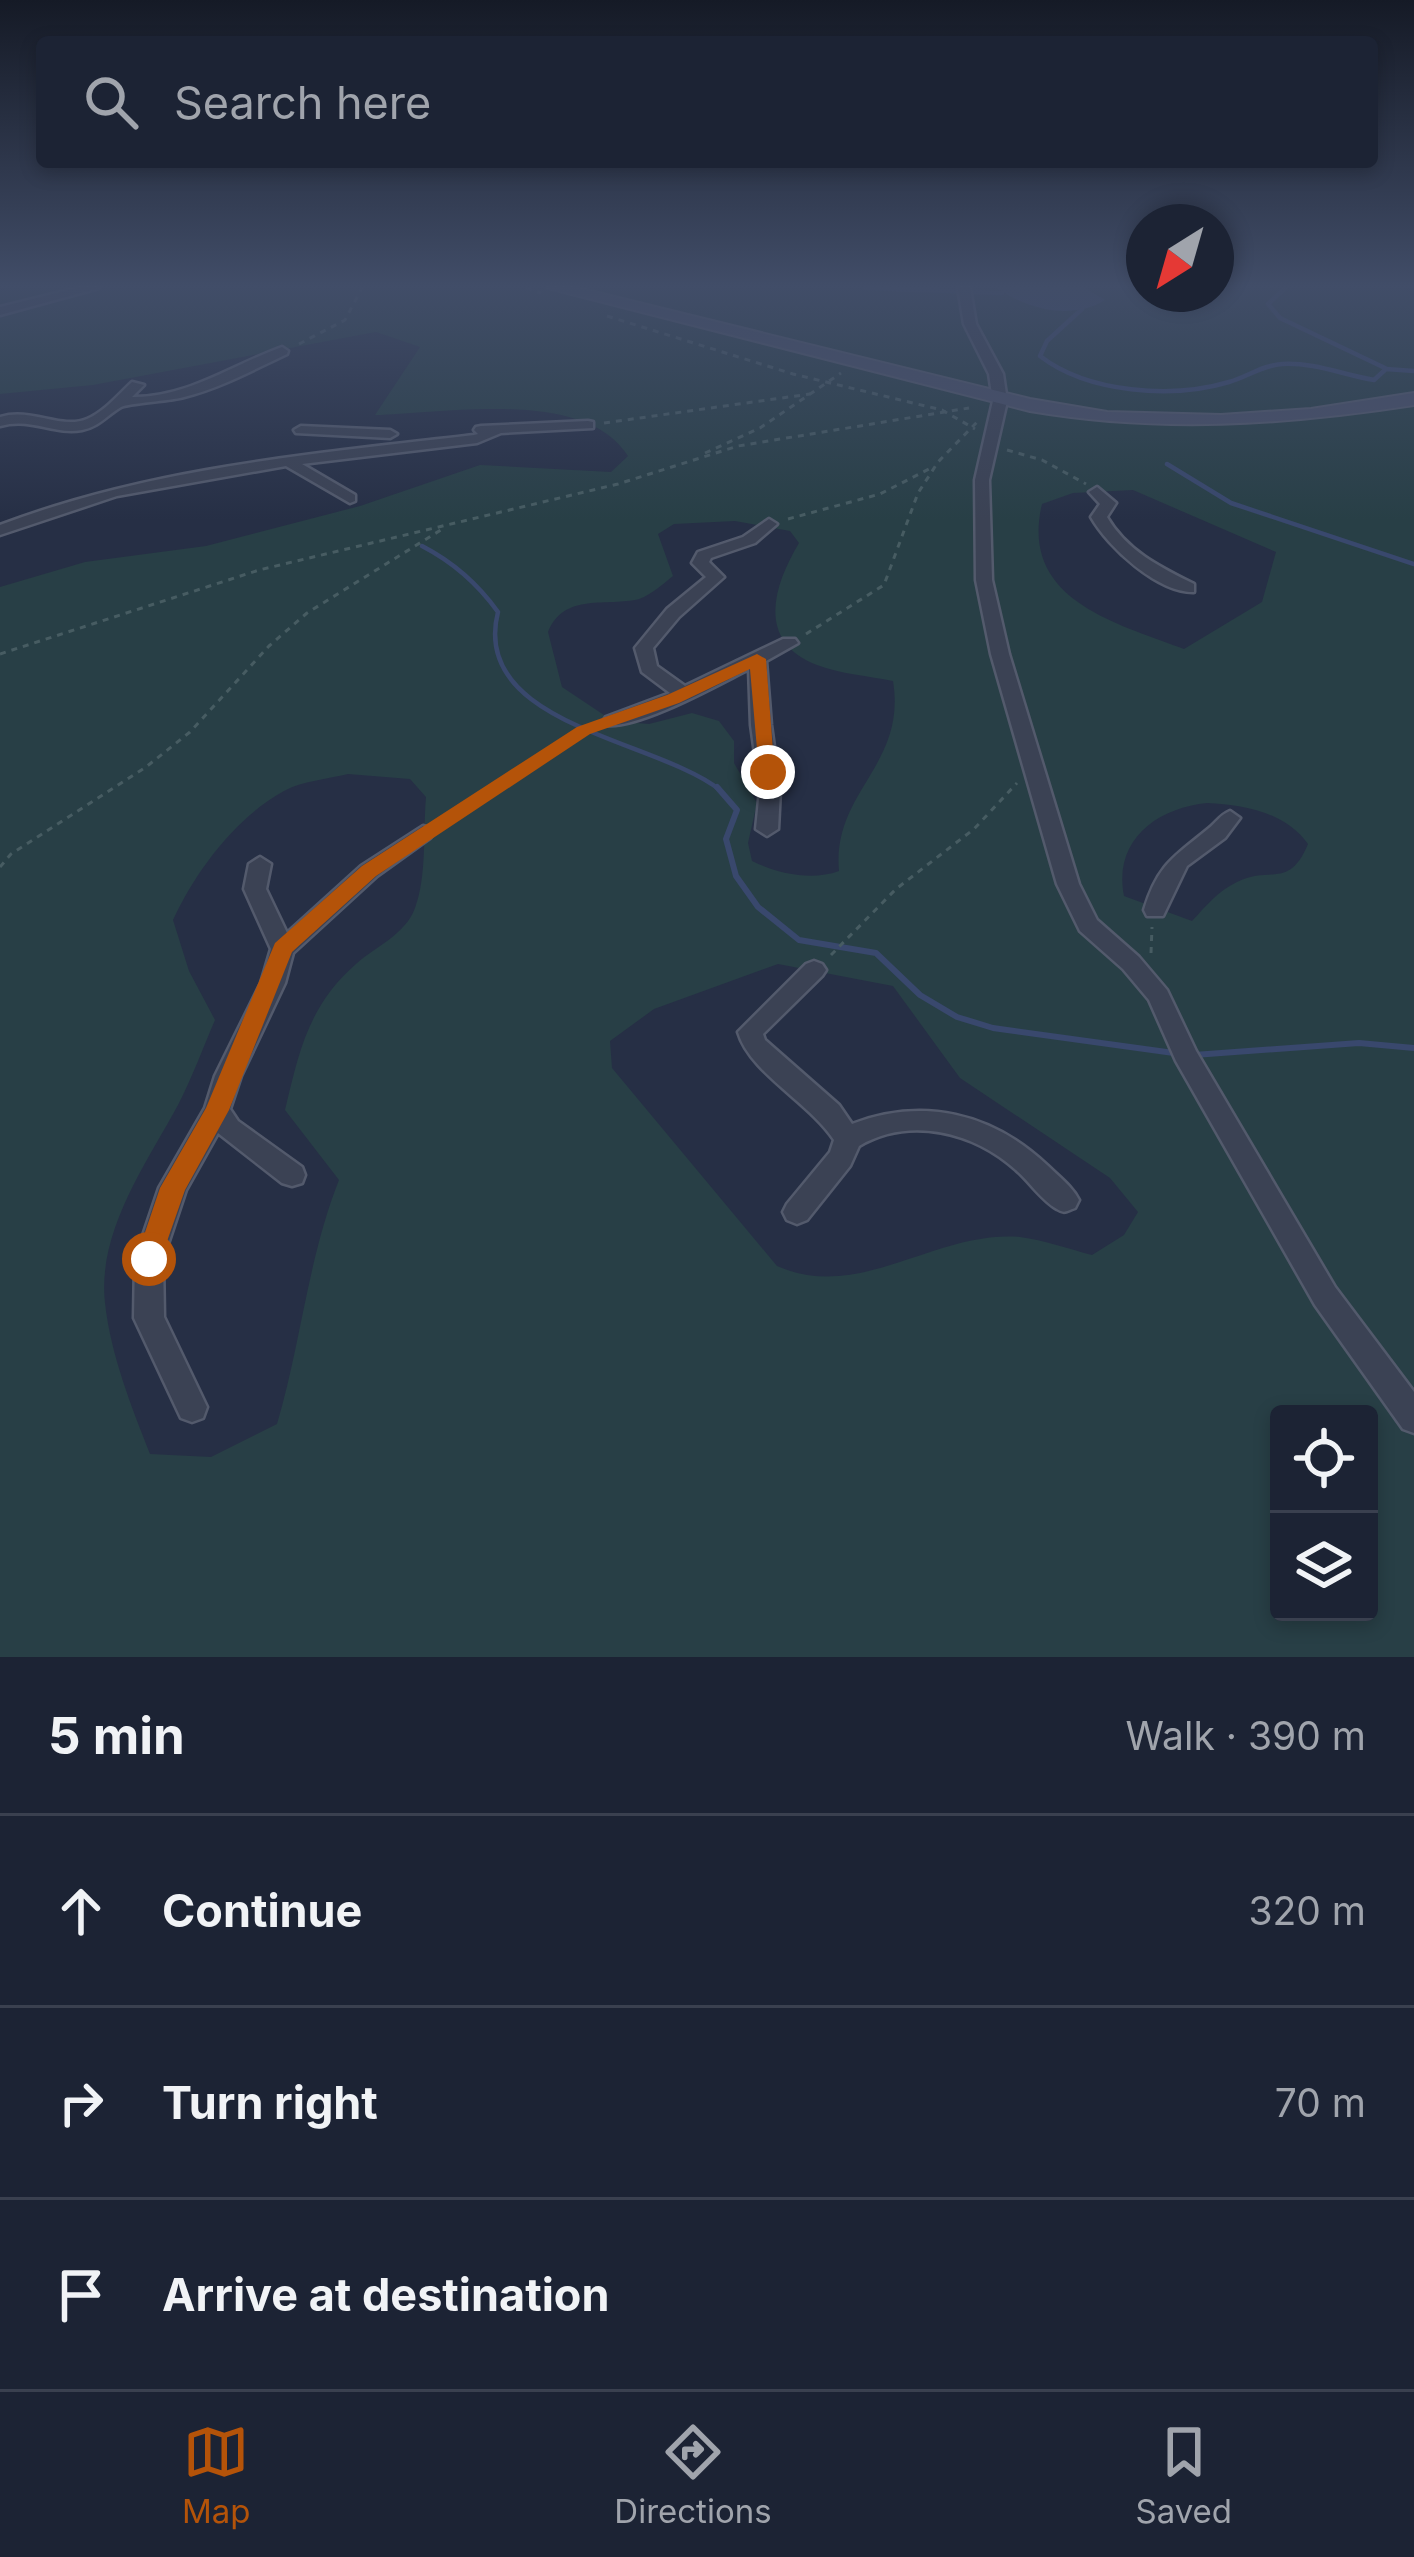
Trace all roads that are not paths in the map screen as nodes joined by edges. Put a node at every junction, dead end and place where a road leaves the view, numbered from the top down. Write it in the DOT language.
graph roads {
  1 [pos="250,365"];
  2 [pos="871,365"];
  3 [pos="991,365"];
  4 [pos="137,386"];
  5 [pos="1000,399"];
  6 [pos="1414,399"];
  7 [pos="120,400"];
  8 [pos="0,422"];
  9 [pos="588,425"];
  10 [pos="301,430"];
  11 [pos="495,432"];
  12 [pos="284,461"];
  13 [pos="1096,492"];
  14 [pos="350,498"];
  15 [pos="769,524"];
  16 [pos="1,530"];
  17 [pos="1188,588"];
  18 [pos="789,644"];
  19 [pos="757,659"];
  20 [pos="682,694"];
  21 [pos="613,721"];
  22 [pos="1230,818"];
  23 [pos="767,829"];
  24 [pos="424,833"];
  25 [pos="260,864"];
  26 [pos="1155,910"];
  27 [pos="283,949"];
  28 [pos="814,970"];
  29 [pos="217,1110"];
  30 [pos="848,1139"];
  31 [pos="292,1174"];
  32 [pos="1065,1200"];
  33 [pos="797,1212"];
  34 [pos="192,1407"];
  35 [pos="1414,1418"];
  1 -- 7 [label="street"];
  2 -- 5 [label="main road"];
  3 -- 5 [label="street"];
  4 -- 7 [label="street"];
  5 -- 6 [label="main road"];
  5 -- 35 [label="street"];
  7 -- 8 [label="street"];
  9 -- 11 [label="street"];
  10 -- 11 [label="street"];
  11 -- 12 [label="street"];
  12 -- 14 [label="street"];
  12 -- 16 [label="street"];
  13 -- 17 [label="street"];
  15 -- 20 [label="street"];
  18 -- 19 [label="street"];
  19 -- 20 [label="street"];
  19 -- 23 [label="street"];
  20 -- 21 [label="street"];
  22 -- 26 [label="street"];
  24 -- 27 [label="street"];
  25 -- 27 [label="street"];
  27 -- 29 [label="street"];
  28 -- 30 [label="street"];
  29 -- 31 [label="street"];
  29 -- 34 [label="street"];
  30 -- 32 [label="street"];
  30 -- 33 [label="street"];
}
